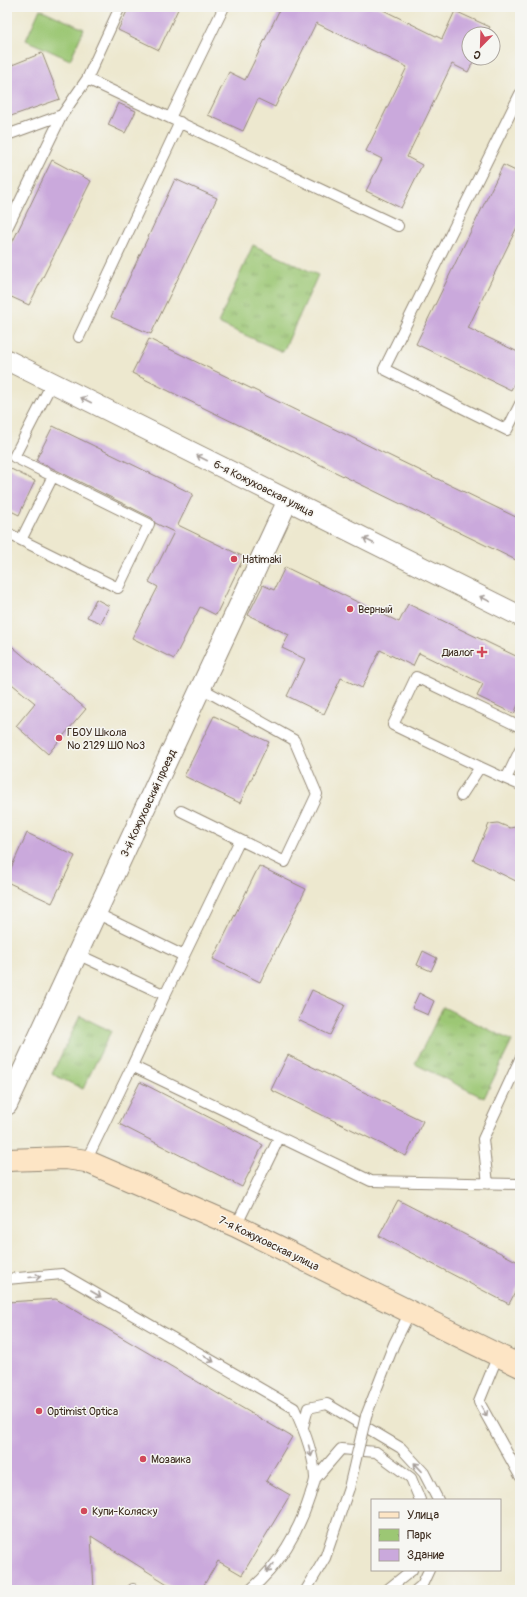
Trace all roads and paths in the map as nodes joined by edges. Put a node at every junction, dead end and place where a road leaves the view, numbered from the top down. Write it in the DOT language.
graph roads {
  1 [pos="120,7"];
  2 [pos="224,7"];
  3 [pos="88,79"];
  4 [pos="520,94"];
  5 [pos="62,115"];
  6 [pos="170,118"];
  7 [pos="180,122"];
  8 [pos="7,135"];
  9 [pos="398,226"];
  10 [pos="7,228"];
  11 [pos="79,338"];
  12 [pos="7,360"];
  13 [pos="52,383"];
  14 [pos="520,404"];
  15 [pos="53,476"];
  16 [pos="288,500"];
  17 [pos="7,533"];
  18 [pos="21,540"];
  19 [pos="520,616"];
  20 [pos="201,688"];
  21 [pos="520,727"];
  22 [pos="520,750"];
  23 [pos="480,767"];
  24 [pos="506,779"];
  25 [pos="520,785"];
  26 [pos="461,796"];
  27 [pos="181,811"];
  28 [pos="240,840"];
  29 [pos="96,913"];
  30 [pos="77,954"];
  31 [pos="184,956"];
  32 [pos="165,996"];
  33 [pos="520,1059"];
  34 [pos="132,1066"];
  35 [pos="7,1105"];
  36 [pos="279,1138"];
  37 [pos="7,1160"];
  38 [pos="86,1161"];
  39 [pos="488,1184"];
  40 [pos="520,1184"];
  41 [pos="236,1226"];
  42 [pos="7,1279"];
  43 [pos="410,1312"];
  44 [pos="513,1359"];
  45 [pos="303,1427"];
  46 [pos="520,1476"];
  47 [pos="315,1479"];
  48 [pos="420,1499"];
  49 [pos="437,1499"];
  50 [pos="411,1571"];
  51 [pos="429,1571"];
  52 [pos="250,1590"];
  53 [pos="306,1590"];
  54 [pos="387,1590"];
  55 [pos="416,1590"];
  1 -- 3 [label="lane"];
  2 -- 6 [label="lane"];
  3 -- 5 [label="lane"];
  3 -- 6 [label="lane"];
  4 -- 14 [label="lane"];
  5 -- 8 [label="lane"];
  5 -- 10 [label="lane"];
  6 -- 7 [label="lane"];
  7 -- 9 [label="lane"];
  7 -- 11 [label="lane"];
  12 -- 13 [label="street, 6-я Кожуховская улица"];
  13 -- 15 [label="lane"];
  16 -- 13 [label="street, 6-я Кожуховская улица, one-way"];
  15 -- 18 [label="lane"];
  15 -- 18 [label="lane"];
  19 -- 16 [label="street, 6-я Кожуховская улица, one-way"];
  16 -- 20 [label="street, 3-й Кожуховский проезд"];
  17 -- 18 [label="lane"];
  20 -- 28 [label="lane"];
  20 -- 29 [label="street, 3-й Кожуховский проезд"];
  21 -- 23 [label="lane"];
  22 -- 24 [label="lane"];
  23 -- 24 [label="lane"];
  23 -- 26 [label="lane"];
  24 -- 25 [label="lane"];
  27 -- 28 [label="lane"];
  28 -- 31 [label="lane"];
  29 -- 30 [label="street, 3-й Кожуховский проезд"];
  29 -- 31 [label="lane"];
  30 -- 32 [label="lane"];
  30 -- 35 [label="street, 3-й Кожуховский проезд"];
  31 -- 32 [label="lane"];
  32 -- 34 [label="lane"];
  33 -- 39 [label="lane"];
  34 -- 36 [label="lane"];
  34 -- 38 [label="lane"];
  36 -- 39 [label="lane"];
  36 -- 41 [label="lane"];
  37 -- 38 [label="street, 7-я Кожуховская улица"];
  38 -- 41 [label="street, 7-я Кожуховская улица"];
  39 -- 40 [label="lane"];
  41 -- 43 [label="street, 7-я Кожуховская улица"];
  42 -- 45 [label="lane, one-way"];
  43 -- 44 [label="street, 7-я Кожуховская улица"];
  43 -- 53 [label="lane, bridge"];
  44 -- 46 [label="lane, one-way"];
  45 -- 47 [label="lane, one-way"];
  49 -- 45 [label="lane, one-way"];
  47 -- 48 [label="lane"];
  47 -- 52 [label="lane, one-way"];
  50 -- 54 [label="lane"];
  51 -- 55 [label="lane"];
}
